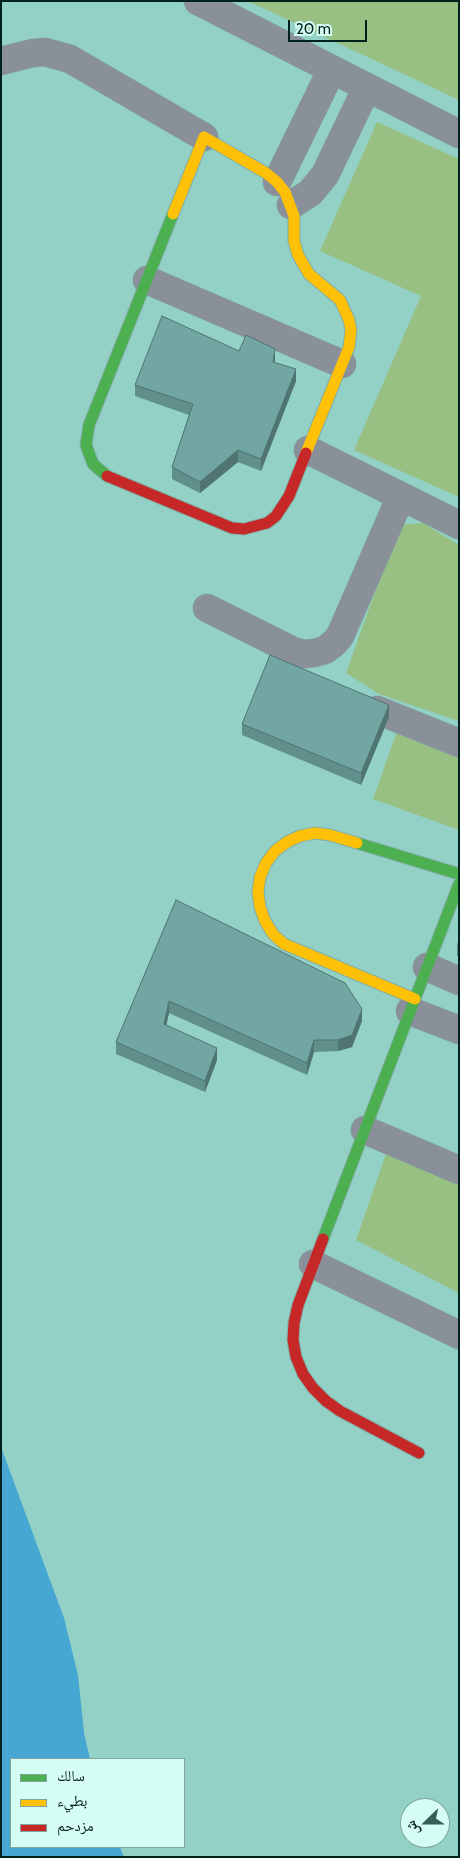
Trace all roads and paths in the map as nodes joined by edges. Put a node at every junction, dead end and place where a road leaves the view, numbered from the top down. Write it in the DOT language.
graph roads {
  1 [pos="198,1"];
  2 [pos="1,61"];
  3 [pos="332,69"];
  4 [pos="367,87"];
  5 [pos="459,134"];
  6 [pos="204,137"];
  7 [pos="277,182"];
  8 [pos="291,205"];
  9 [pos="147,280"];
  10 [pos="342,364"];
  11 [pos="308,450"];
  12 [pos="400,496"];
  13 [pos="459,525"];
  14 [pos="207,608"];
  15 [pos="377,710"];
  16 [pos="459,743"];
  17 [pos="459,874"];
  18 [pos="459,884"];
  19 [pos="427,967"];
  20 [pos="459,980"];
  21 [pos="412,1005"];
  22 [pos="459,1030"];
  23 [pos="365,1130"];
  24 [pos="459,1170"];
  25 [pos="313,1264"];
  26 [pos="459,1335"];
  27 [pos="420,1453"];
  1 -- 3 [label="street"];
  2 -- 6 [label="street"];
  3 -- 4 [label="street"];
  3 -- 7 [label="street"];
  4 -- 5 [label="street"];
  4 -- 8 [label="street"];
  6 -- 7 [label="street"];
  6 -- 9 [label="street"];
  7 -- 8 [label="street"];
  8 -- 10 [label="street"];
  9 -- 10 [label="street"];
  9 -- 11 [label="street"];
  10 -- 11 [label="street"];
  11 -- 12 [label="street"];
  12 -- 13 [label="street"];
  12 -- 14 [label="street"];
  15 -- 16 [label="street"];
  17 -- 21 [label="street"];
  18 -- 19 [label="street"];
  19 -- 20 [label="street"];
  19 -- 21 [label="street"];
  21 -- 22 [label="street"];
  21 -- 23 [label="street"];
  23 -- 24 [label="street"];
  23 -- 25 [label="street"];
  25 -- 26 [label="street"];
  25 -- 27 [label="street"];
}
